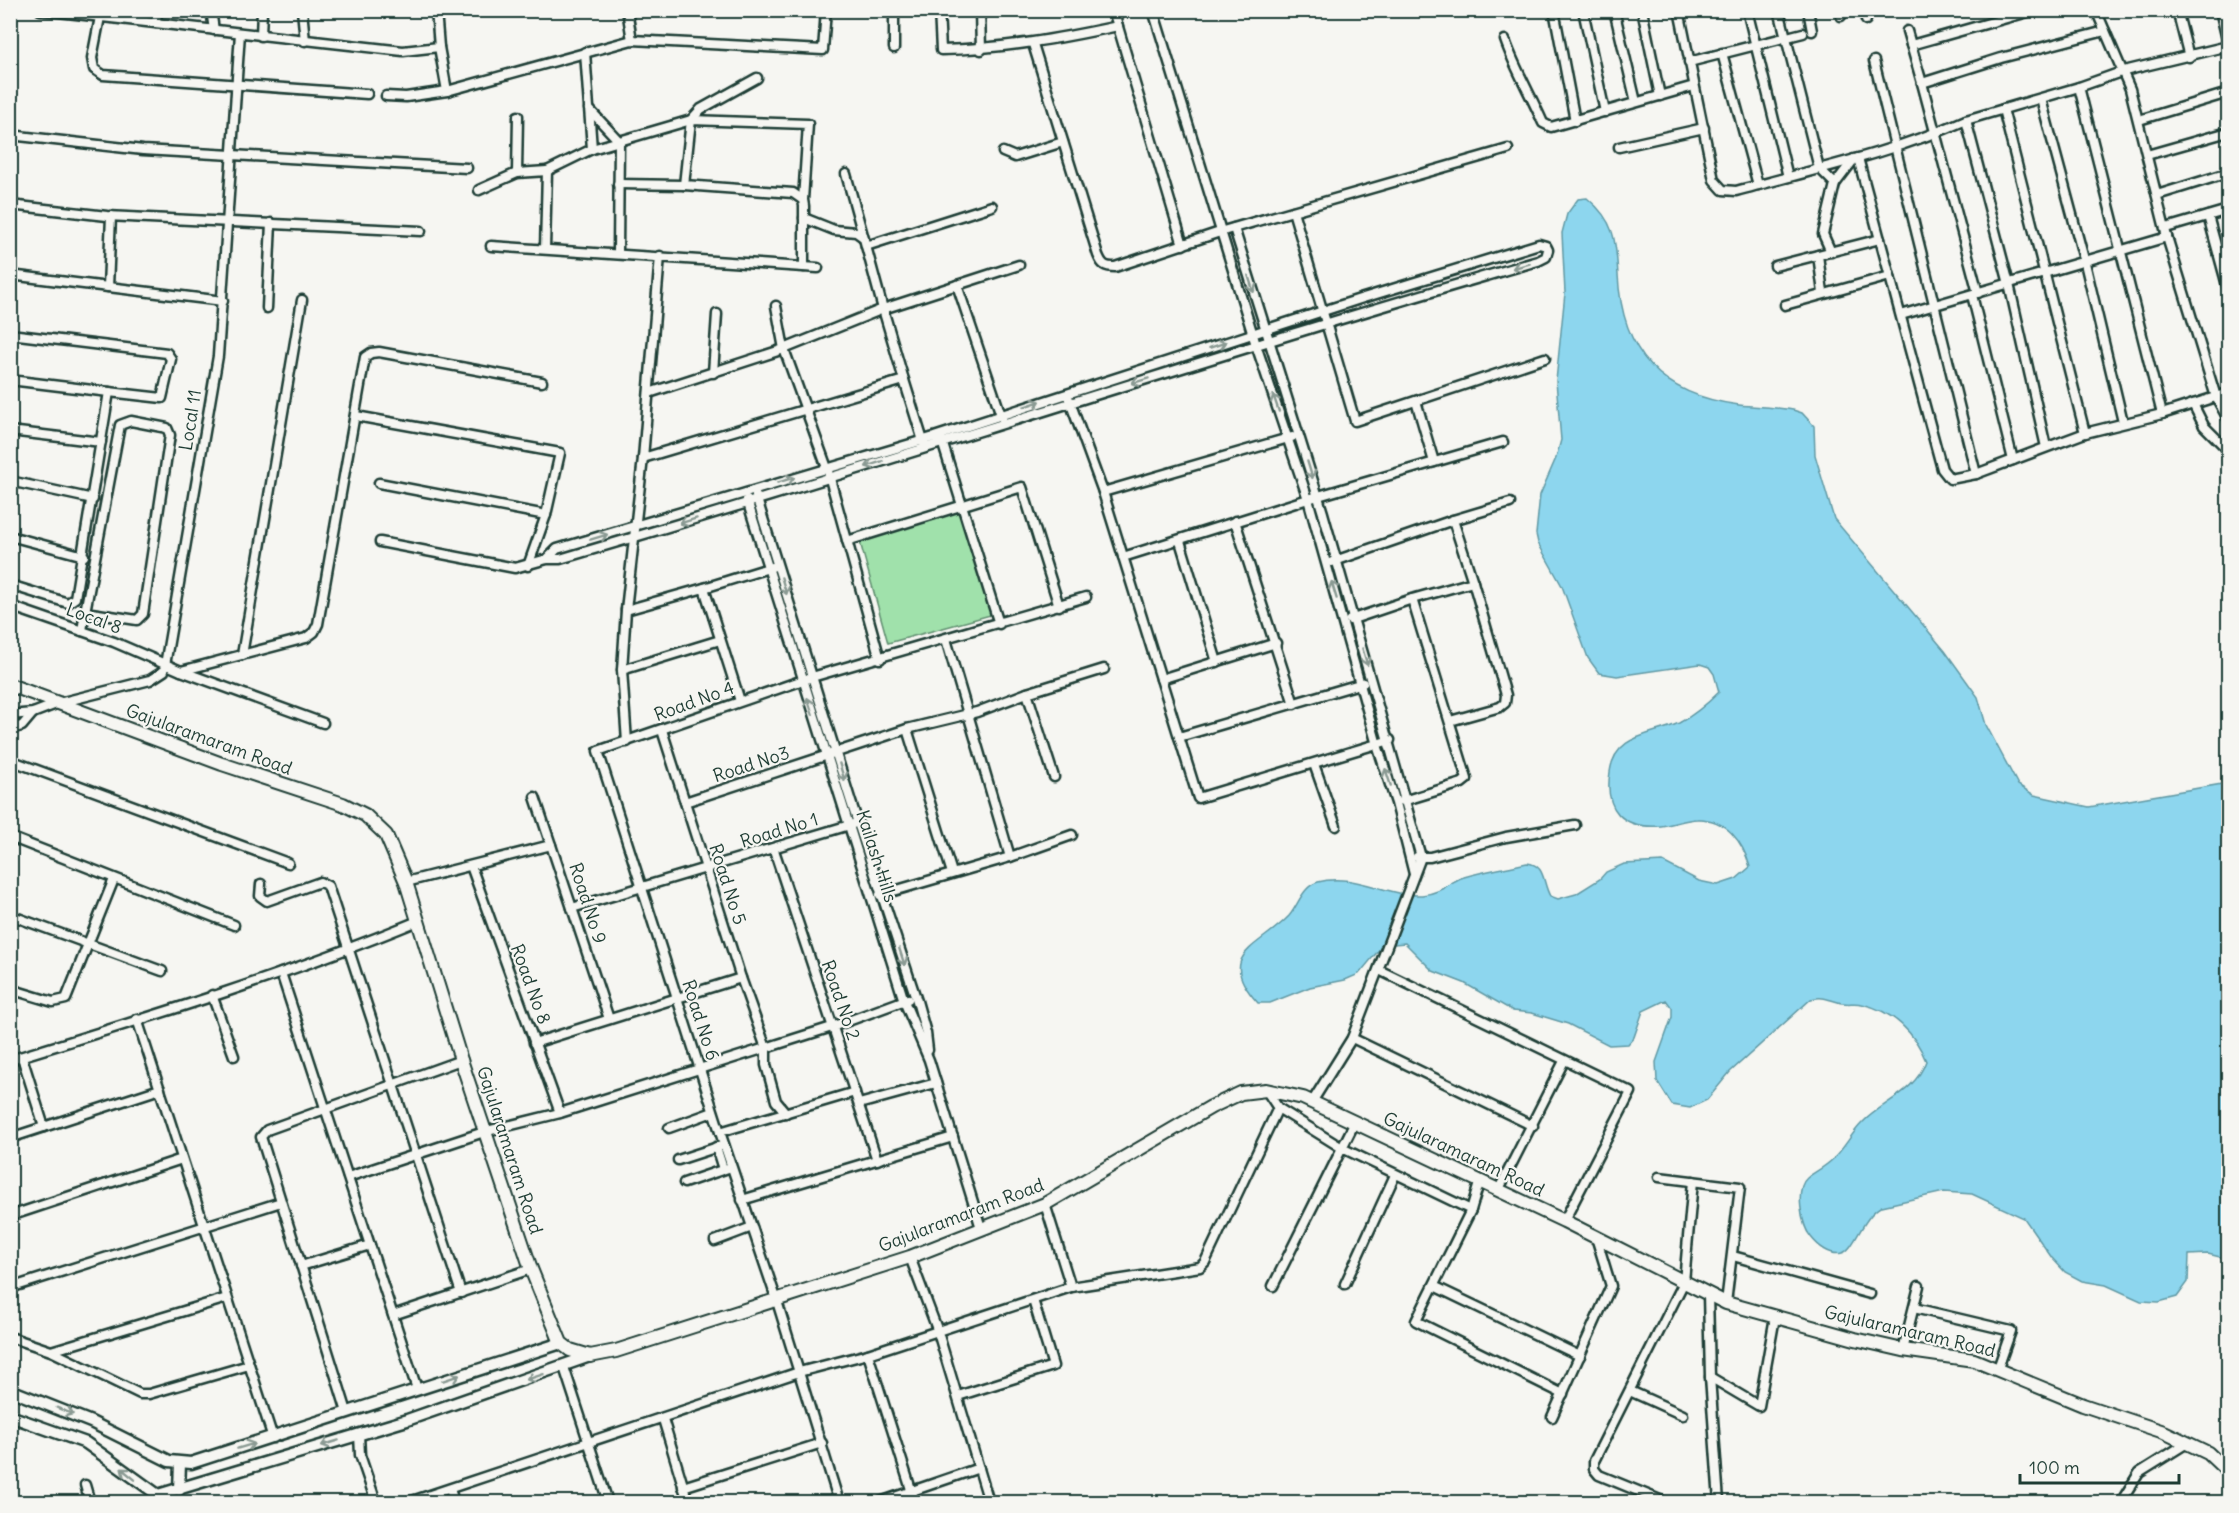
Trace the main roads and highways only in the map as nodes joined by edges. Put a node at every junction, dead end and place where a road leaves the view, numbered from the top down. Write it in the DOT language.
graph roads {
  1 [pos="10,685"];
  2 [pos="2229,1472"];
  1 -- 2 [label="main road, Gajularamaram Road"];
}
